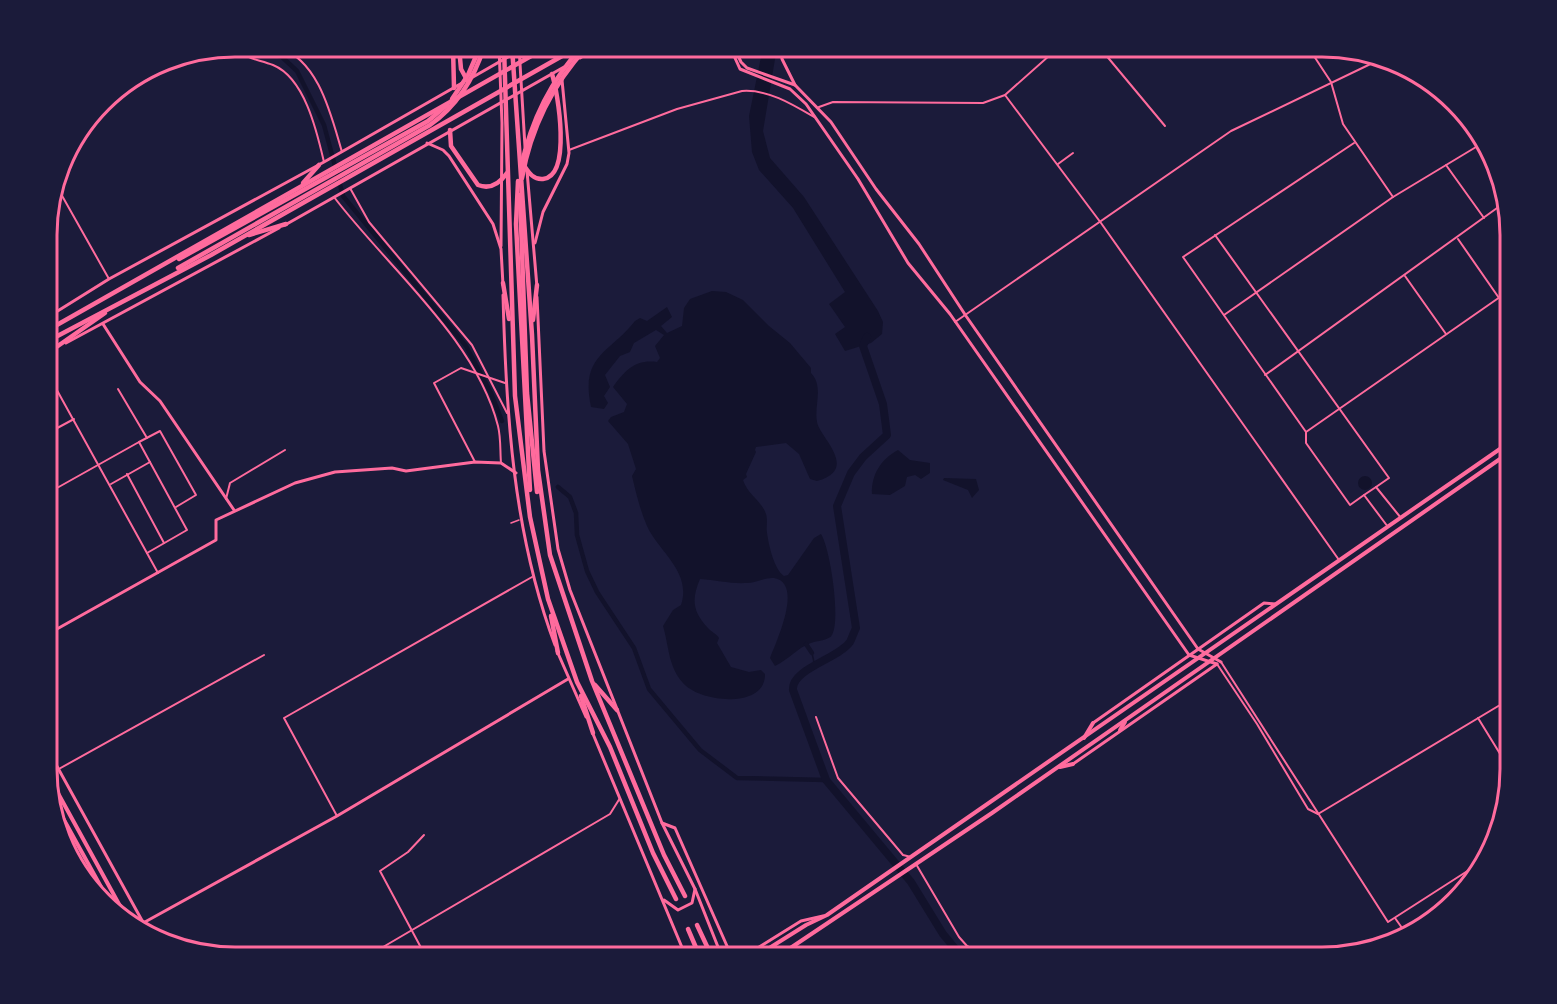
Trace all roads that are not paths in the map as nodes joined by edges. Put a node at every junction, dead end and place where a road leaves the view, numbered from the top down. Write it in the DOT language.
graph roads {
  1 [pos="245,57"];
  2 [pos="297,57"];
  3 [pos="453,57"];
  4 [pos="460,57"];
  5 [pos="478,57"];
  6 [pos="500,57"];
  7 [pos="504,57"];
  8 [pos="506,57"];
  9 [pos="513,57"];
  10 [pos="520,57"];
  11 [pos="528,57"];
  12 [pos="561,57"];
  13 [pos="572,57"];
  14 [pos="578,57"];
  15 [pos="580,57"];
  16 [pos="736,57"];
  17 [pos="738,57"];
  18 [pos="782,57"];
  19 [pos="1047,57"];
  20 [pos="1108,57"];
  21 [pos="1315,57"];
  22 [pos="1370,64"];
  23 [pos="564,67"];
  24 [pos="552,74"];
  25 [pos="467,80"];
  26 [pos="1331,82"];
  27 [pos="795,85"];
  28 [pos="454,88"];
  29 [pos="1005,95"];
  30 [pos="819,107"];
  31 [pos="817,119"];
  32 [pos="504,124"];
  33 [pos="1165,126"];
  34 [pos="450,130"];
  35 [pos="1354,142"];
  36 [pos="427,143"];
  37 [pos="1476,147"];
  38 [pos="569,150"];
  39 [pos="342,152"];
  40 [pos="1073,153"];
  41 [pos="519,158"];
  42 [pos="322,163"];
  43 [pos="1058,164"];
  44 [pos="1446,165"];
  45 [pos="527,170"];
  46 [pos="507,173"];
  47 [pos="503,179"];
  48 [pos="299,187"];
  49 [pos="350,188"];
  50 [pos="62,195"];
  51 [pos="333,197"];
  52 [pos="1393,197"];
  53 [pos="1497,208"];
  54 [pos="1484,218"];
  55 [pos="1101,223"];
  56 [pos="286,224"];
  57 [pos="518,224"];
  58 [pos="1215,235"];
  59 [pos="241,238"];
  60 [pos="1458,239"];
  61 [pos="534,245"];
  62 [pos="207,248"];
  63 [pos="501,249"];
  64 [pos="152,271"];
  65 [pos="1405,276"];
  66 [pos="109,279"];
  67 [pos="158,281"];
  68 [pos="502,283"];
  69 [pos="537,285"];
  70 [pos="1256,292"];
  71 [pos="1499,297"];
  72 [pos="124,299"];
  73 [pos="57,311"];
  74 [pos="1224,315"];
  75 [pos="966,316"];
  76 [pos="956,322"];
  77 [pos="103,324"];
  78 [pos="57,325"];
  79 [pos="1446,334"];
  80 [pos="532,335"];
  81 [pos="57,336"];
  82 [pos="512,338"];
  83 [pos="57,347"];
  84 [pos="57,347"];
  85 [pos="1297,352"];
  86 [pos="476,375"];
  87 [pos="1265,375"];
  88 [pos="492,380"];
  89 [pos="506,383"];
  90 [pos="118,389"];
  91 [pos="57,390"];
  92 [pos="1339,409"];
  93 [pos="509,418"];
  94 [pos="74,419"];
  95 [pos="57,428"];
  96 [pos="1306,432"];
  97 [pos="147,438"];
  98 [pos="140,442"];
  99 [pos="1500,449"];
  100 [pos="285,450"];
  101 [pos="1500,459"];
  102 [pos="150,462"];
  103 [pos="475,462"];
  104 [pos="501,463"];
  105 [pos="99,464"];
  106 [pos="516,473"];
  107 [pos="127,474"];
  108 [pos="110,484"];
  109 [pos="57,487"];
  110 [pos="1376,487"];
  111 [pos="1364,495"];
  112 [pos="226,499"];
  113 [pos="175,508"];
  114 [pos="234,510"];
  115 [pos="542,512"];
  116 [pos="530,517"];
  117 [pos="1401,518"];
  118 [pos="520,519"];
  119 [pos="511,523"];
  120 [pos="1388,527"];
  121 [pos="164,543"];
  122 [pos="147,553"];
  123 [pos="1339,560"];
  124 [pos="158,573"];
  125 [pos="532,577"];
  126 [pos="548,599"];
  127 [pos="1277,604"];
  128 [pos="57,629"];
  129 [pos="1198,649"];
  130 [pos="558,653"];
  131 [pos="1206,653"];
  132 [pos="264,655"];
  133 [pos="1189,655"];
  134 [pos="1200,658"];
  135 [pos="1213,658"];
  136 [pos="1208,661"];
  137 [pos="1219,663"];
  138 [pos="568,679"];
  139 [pos="592,681"];
  140 [pos="577,682"];
  141 [pos="1500,705"];
  142 [pos="617,710"];
  143 [pos="816,717"];
  144 [pos="1478,718"];
  145 [pos="1127,719"];
  146 [pos="1093,723"];
  147 [pos="1120,730"];
  148 [pos="593,733"];
  149 [pos="1082,741"];
  150 [pos="1500,754"];
  151 [pos="1073,764"];
  152 [pos="57,766"];
  153 [pos="1057,768"];
  154 [pos="59,769"];
  155 [pos="59,795"];
  156 [pos="620,798"];
  157 [pos="1318,814"];
  158 [pos="337,816"];
  159 [pos="65,821"];
  160 [pos="662,823"];
  161 [pos="424,835"];
  162 [pos="909,858"];
  163 [pos="916,864"];
  164 [pos="1468,871"];
  165 [pos="99,882"];
  166 [pos="695,889"];
  167 [pos="661,896"];
  168 [pos="684,896"];
  169 [pos="676,899"];
  170 [pos="120,905"];
  171 [pos="827,915"];
  172 [pos="1395,918"];
  173 [pos="142,921"];
  174 [pos="143,922"];
  175 [pos="697,925"];
  176 [pos="1402,927"];
  177 [pos="688,929"];
  178 [pos="413,931"];
  179 [pos="384,947"];
  180 [pos="421,947"];
  181 [pos="682,947"];
  182 [pos="696,947"];
  183 [pos="707,947"];
  184 [pos="718,947"];
  185 [pos="728,947"];
  186 [pos="758,947"];
  187 [pos="771,947"];
  188 [pos="792,947"];
  189 [pos="969,947"];
  1 -- 42 [label="street"];
  2 -- 39 [label="street"];
  3 -- 28 [label="highway"];
  4 -- 25 [label="highway"];
  5 -- 62 [label="highway"];
  6 -- 32 [label="street"];
  7 -- 32 [label="highway"];
  8 -- 25 [label="street"];
  9 -- 41 [label="highway"];
  10 -- 45 [label="street"];
  11 -- 48 [label="highway"];
  12 -- 59 [label="highway"];
  13 -- 57 [label="highway"];
  14 -- 57 [label="highway"];
  15 -- 23 [label="street"];
  16 -- 31 [label="street"];
  17 -- 27 [label="street"];
  18 -- 27 [label="street"];
  19 -- 29 [label="street"];
  20 -- 33 [label="street"];
  21 -- 26 [label="street"];
  22 -- 26 [label="street"];
  23 -- 24 [label="street"];
  23 -- 38 [label="street"];
  24 -- 34 [label="street"];
  24 -- 45 [label="highway"];
  25 -- 28 [label="street"];
  26 -- 35 [label="street"];
  26 -- 55 [label="street"];
  27 -- 30 [label="street"];
  28 -- 39 [label="street"];
  29 -- 30 [label="street"];
  29 -- 43 [label="street"];
  30 -- 75 [label="street"];
  31 -- 38 [label="street"];
  31 -- 76 [label="street"];
  32 -- 46 [label="highway"];
  32 -- 47 [label="street"];
  34 -- 36 [label="street"];
  34 -- 47 [label="highway"];
  35 -- 52 [label="street"];
  35 -- 58 [label="street"];
  36 -- 49 [label="street"];
  36 -- 63 [label="street"];
  37 -- 44 [label="street"];
  38 -- 61 [label="street"];
  39 -- 42 [label="street"];
  40 -- 43 [label="street"];
  41 -- 45 [label="highway"];
  41 -- 80 [label="highway"];
  42 -- 48 [label="highway"];
  42 -- 66 [label="street"];
  43 -- 55 [label="street"];
  44 -- 52 [label="street"];
  44 -- 54 [label="street"];
  45 -- 61 [label="street"];
  46 -- 47 [label="highway"];
  46 -- 82 [label="highway"];
  47 -- 63 [label="street"];
  48 -- 64 [label="highway"];
  49 -- 51 [label="street"];
  49 -- 88 [label="street"];
  50 -- 66 [label="street"];
  51 -- 56 [label="street"];
  51 -- 86 [label="street"];
  52 -- 70 [label="street"];
  53 -- 54 [label="street"];
  54 -- 60 [label="street"];
  55 -- 75 [label="street"];
  55 -- 123 [label="street"];
  56 -- 59 [label="highway"];
  56 -- 77 [label="street"];
  57 -- 115 [label="highway"];
  57 -- 116 [label="highway"];
  58 -- 70 [label="street"];
  58 -- 74 [label="street"];
  59 -- 67 [label="highway"];
  60 -- 65 [label="street"];
  60 -- 71 [label="street"];
  61 -- 69 [label="street"];
  62 -- 64 [label="highway"];
  62 -- 67 [label="highway"];
  63 -- 68 [label="street"];
  64 -- 78 [label="highway"];
  65 -- 79 [label="street"];
  65 -- 85 [label="street"];
  66 -- 73 [label="street"];
  67 -- 72 [label="highway"];
  68 -- 82 [label="highway"];
  68 -- 89 [label="street"];
  69 -- 80 [label="highway"];
  69 -- 142 [label="street"];
  70 -- 74 [label="street"];
  70 -- 85 [label="street"];
  71 -- 79 [label="street"];
  72 -- 81 [label="highway"];
  72 -- 84 [label="highway"];
  74 -- 87 [label="street"];
  75 -- 76 [label="street"];
  75 -- 129 [label="street"];
  76 -- 133 [label="street"];
  77 -- 83 [label="street"];
  77 -- 112 [label="street"];
  79 -- 92 [label="street"];
  80 -- 115 [label="highway"];
  82 -- 116 [label="highway"];
  85 -- 87 [label="street"];
  85 -- 92 [label="street"];
  86 -- 88 [label="street"];
  86 -- 103 [label="street"];
  86 -- 104 [label="street"];
  87 -- 96 [label="street"];
  88 -- 89 [label="street"];
  88 -- 93 [label="street"];
  89 -- 93 [label="street"];
  90 -- 97 [label="street"];
  91 -- 94 [label="street"];
  92 -- 96 [label="street"];
  92 -- 110 [label="street"];
  93 -- 106 [label="street"];
  94 -- 95 [label="street"];
  94 -- 105 [label="street"];
  96 -- 111 [label="street"];
  97 -- 98 [label="street"];
  97 -- 113 [label="street"];
  98 -- 102 [label="street"];
  98 -- 105 [label="street"];
  99 -- 117 [label="main road"];
  100 -- 112 [label="street"];
  101 -- 135 [label="main road"];
  102 -- 107 [label="street"];
  102 -- 113 [label="street"];
  103 -- 104 [label="street"];
  103 -- 114 [label="street"];
  104 -- 106 [label="street"];
  105 -- 108 [label="street"];
  105 -- 109 [label="street"];
  106 -- 118 [label="street"];
  107 -- 108 [label="street"];
  107 -- 121 [label="street"];
  108 -- 122 [label="street"];
  110 -- 111 [label="street"];
  110 -- 117 [label="street"];
  111 -- 120 [label="street"];
  112 -- 114 [label="street"];
  113 -- 121 [label="street"];
  114 -- 124 [label="street"];
  115 -- 139 [label="highway"];
  116 -- 126 [label="highway"];
  117 -- 120 [label="main road"];
  118 -- 119 [label="lane"];
  118 -- 125 [label="street"];
  120 -- 123 [label="main road"];
  121 -- 122 [label="street"];
  122 -- 124 [label="street"];
  123 -- 127 [label="main road"];
  124 -- 128 [label="street"];
  125 -- 130 [label="street"];
  125 -- 158 [label="street"];
  126 -- 130 [label="highway"];
  126 -- 140 [label="highway"];
  127 -- 129 [label="street"];
  127 -- 131 [label="main road"];
  129 -- 131 [label="street"];
  129 -- 133 [label="street"];
  130 -- 138 [label="street"];
  131 -- 134 [label="main road"];
  131 -- 135 [label="street"];
  132 -- 154 [label="street"];
  133 -- 134 [label="street"];
  133 -- 146 [label="street"];
  134 -- 136 [label="street"];
  134 -- 149 [label="main road"];
  135 -- 136 [label="main road"];
  135 -- 137 [label="street"];
  136 -- 137 [label="street"];
  136 -- 145 [label="main road"];
  137 -- 147 [label="street"];
  137 -- 157 [label="street"];
  137 -- 157 [label="street"];
  138 -- 148 [label="street"];
  138 -- 158 [label="street"];
  139 -- 142 [label="highway"];
  139 -- 168 [label="highway"];
  140 -- 148 [label="highway"];
  140 -- 169 [label="highway"];
  141 -- 144 [label="street"];
  142 -- 160 [label="street"];
  143 -- 162 [label="street"];
  144 -- 150 [label="street"];
  144 -- 157 [label="street"];
  145 -- 147 [label="main road"];
  145 -- 153 [label="main road"];
  146 -- 149 [label="main road"];
  147 -- 151 [label="street"];
  148 -- 156 [label="street"];
  149 -- 162 [label="main road"];
  151 -- 153 [label="main road"];
  152 -- 154 [label="street"];
  153 -- 163 [label="main road"];
  154 -- 173 [label="street"];
  155 -- 170 [label="main road"];
  156 -- 167 [label="street"];
  156 -- 178 [label="street"];
  157 -- 172 [label="street"];
  158 -- 174 [label="street"];
  159 -- 165 [label="main road"];
  160 -- 166 [label="street"];
  160 -- 185 [label="street"];
  161 -- 178 [label="street"];
  162 -- 171 [label="main road"];
  163 -- 188 [label="main road"];
  163 -- 189 [label="street"];
  164 -- 172 [label="street"];
  166 -- 167 [label="street"];
  166 -- 184 [label="street"];
  167 -- 181 [label="street"];
  171 -- 186 [label="street"];
  171 -- 187 [label="main road"];
  172 -- 176 [label="street"];
  175 -- 183 [label="highway"];
  177 -- 182 [label="highway"];
  178 -- 179 [label="street"];
  178 -- 180 [label="street"];
}
